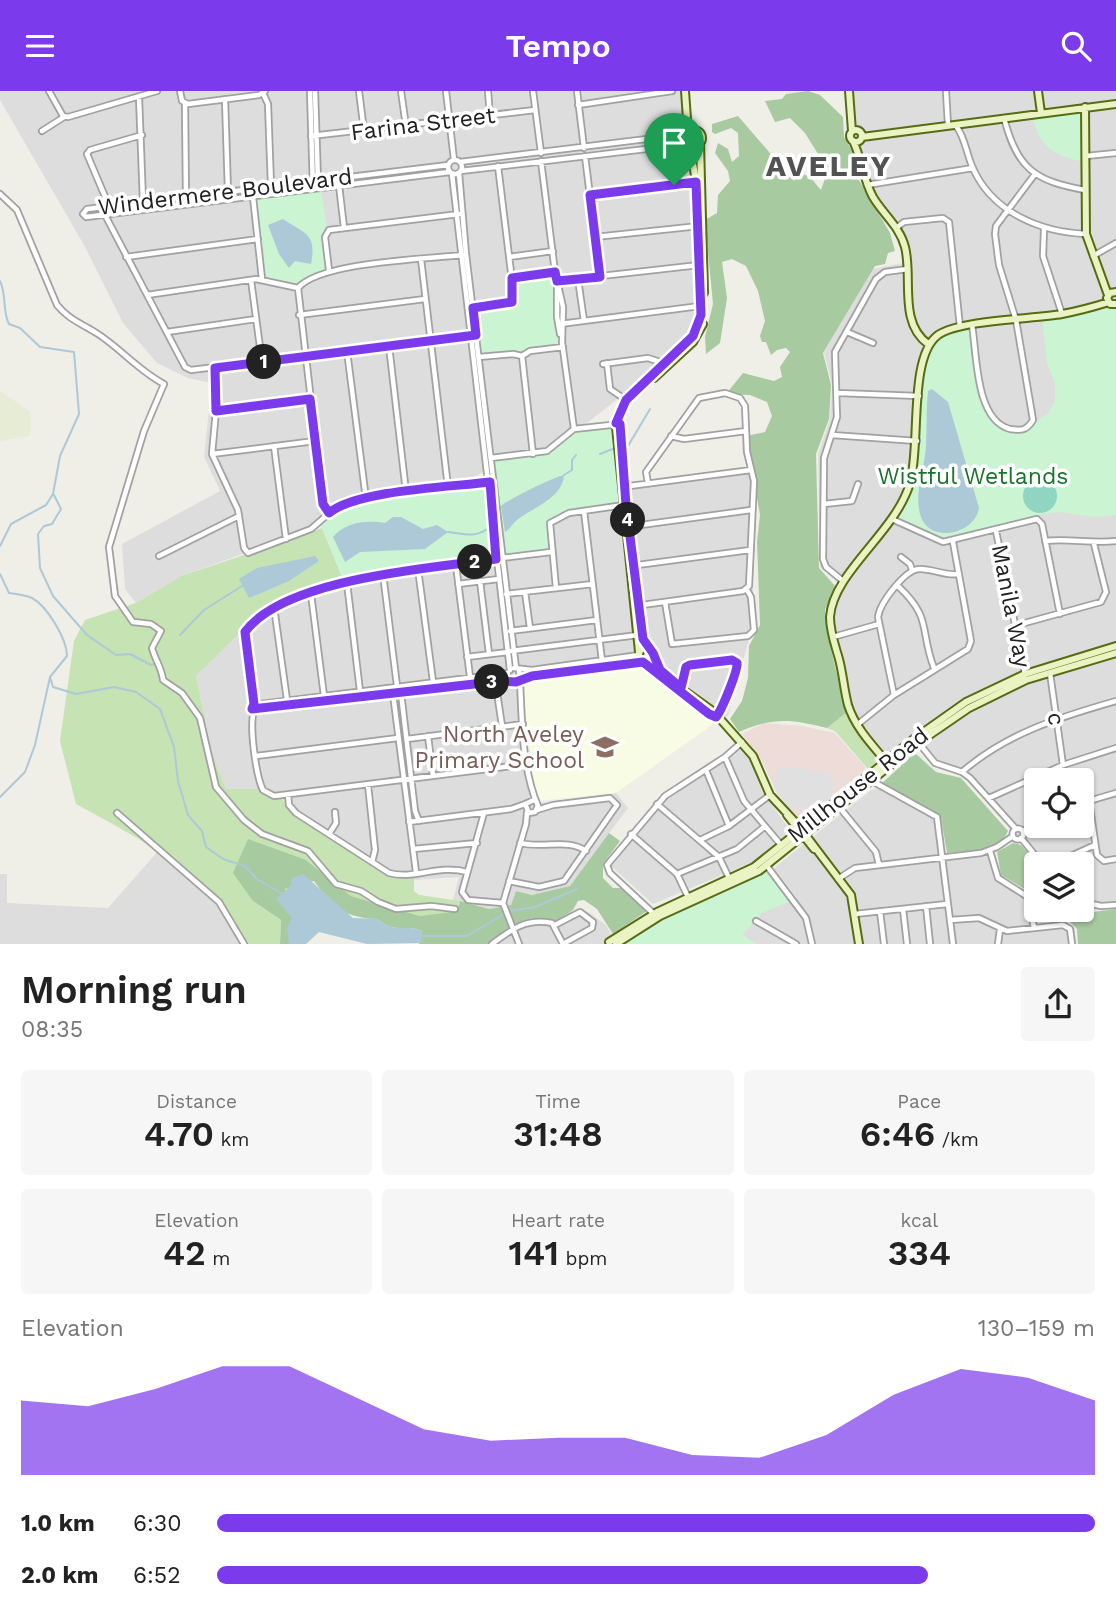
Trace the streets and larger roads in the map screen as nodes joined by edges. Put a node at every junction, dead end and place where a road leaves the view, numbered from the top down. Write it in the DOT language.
graph roads {
  1 [pos="49,91"];
  2 [pos="157,91"];
  3 [pos="180,91"];
  4 [pos="312,91"];
  5 [pos="359,91"];
  6 [pos="401,91"];
  7 [pos="446,91"];
  8 [pos="488,91"];
  9 [pos="533,91"];
  10 [pos="577,91"];
  11 [pos="672,91"];
  12 [pos="687,91"];
  13 [pos="849,91"];
  14 [pos="946,91"];
  15 [pos="1038,91"];
  16 [pos="264,92"];
  17 [pos="139,97"];
  18 [pos="225,99"];
  19 [pos="185,104"];
  20 [pos="1116,104"];
  21 [pos="578,105"];
  22 [pos="1085,107"];
  23 [pos="535,110"];
  24 [pos="1041,113"];
  25 [pos="490,116"];
  26 [pos="64,117"];
  27 [pos="1004,118"];
  28 [pos="449,121"];
  29 [pos="965,122"];
  30 [pos="952,124"];
  31 [pos="406,126"];
  32 [pos="42,131"];
  33 [pos="364,131"];
  34 [pos="696,131"];
  35 [pos="687,134"];
  36 [pos="142,135"];
  37 [pos="857,135"];
  38 [pos="314,136"];
  39 [pos="964,141"];
  40 [pos="700,143"];
  41 [pos="689,145"];
  42 [pos="584,148"];
  43 [pos="541,153"];
  44 [pos="1116,153"];
  45 [pos="585,156"];
  46 [pos="1086,156"];
  47 [pos="457,161"];
  48 [pos="541,161"];
  49 [pos="448,165"];
  50 [pos="498,166"];
  51 [pos="973,168"];
  52 [pos="460,172"];
  53 [pos="451,173"];
  54 [pos="1035,174"];
  55 [pos="315,181"];
  56 [pos="699,181"];
  57 [pos="867,184"];
  58 [pos="339,185"];
  59 [pos="271,186"];
  60 [pos="316,188"];
  61 [pos="1085,190"];
  62 [pos="228,192"];
  63 [pos="0,194"];
  64 [pos="590,195"];
  65 [pos="186,197"];
  66 [pos="253,197"];
  67 [pos="143,202"];
  68 [pos="109,206"];
  69 [pos="1008,210"];
  70 [pos="461,214"];
  71 [pos="105,215"];
  72 [pos="700,226"];
  73 [pos="896,227"];
  74 [pos="344,228"];
  75 [pos="1044,229"];
  76 [pos="1086,234"];
  77 [pos="595,237"];
  78 [pos="258,239"];
  79 [pos="1116,243"];
  80 [pos="553,251"];
  81 [pos="464,254"];
  82 [pos="1093,256"];
  83 [pos="125,257"];
  84 [pos="509,257"];
  85 [pos="421,259"];
  86 [pos="701,265"];
  87 [pos="908,269"];
  88 [pos="329,271"];
  89 [pos="555,272"];
  90 [pos="600,277"];
  91 [pos="512,278"];
  92 [pos="262,279"];
  93 [pos="578,279"];
  94 [pos="251,280"];
  95 [pos="557,282"];
  96 [pos="298,288"];
  97 [pos="147,295"];
  98 [pos="425,299"];
  99 [pos="1113,299"];
  100 [pos="700,306"];
  101 [pos="471,308"];
  102 [pos="1062,314"];
  103 [pos="299,315"];
  104 [pos="256,319"];
  105 [pos="1016,320"];
  106 [pos="584,321"];
  107 [pos="561,323"];
  108 [pos="972,325"];
  109 [pos="960,327"];
  110 [pos="167,332"];
  111 [pos="847,332"];
  112 [pos="474,335"];
  113 [pos="431,341"];
  114 [pos="873,343"];
  115 [pos="928,344"];
  116 [pos="563,345"];
  117 [pos="389,346"];
  118 [pos="347,351"];
  119 [pos="522,356"];
  120 [pos="304,357"];
  121 [pos="477,358"];
  122 [pos="262,362"];
  123 [pos="663,363"];
  124 [pos="215,368"];
  125 [pos="838,393"];
  126 [pos="920,396"];
  127 [pos="310,399"];
  128 [pos="626,400"];
  129 [pos="216,411"];
  130 [pos="618,424"];
  131 [pos="574,429"];
  132 [pos="746,432"];
  133 [pos="832,435"];
  134 [pos="671,436"];
  135 [pos="315,441"];
  136 [pos="917,441"];
  137 [pos="274,446"];
  138 [pos="212,454"];
  139 [pos="533,454"];
  140 [pos="489,458"];
  141 [pos="751,470"];
  142 [pos="492,482"];
  143 [pos="648,483"];
  144 [pos="858,484"];
  145 [pos="448,487"];
  146 [pos="623,487"];
  147 [pos="406,492"];
  148 [pos="366,499"];
  149 [pos="824,504"];
  150 [pos="624,505"];
  151 [pos="751,510"];
  152 [pos="583,511"];
  153 [pos="329,513"];
  154 [pos="239,516"];
  155 [pos="894,520"];
  156 [pos="627,526"];
  157 [pos="996,531"];
  158 [pos="286,539"];
  159 [pos="1045,541"];
  160 [pos="1116,541"];
  161 [pos="953,542"];
  162 [pos="1094,544"];
  163 [pos="750,550"];
  164 [pos="551,552"];
  165 [pos="159,557"];
  166 [pos="901,557"];
  167 [pos="499,559"];
  168 [pos="456,565"];
  169 [pos="632,566"];
  170 [pos="418,569"];
  171 [pos="912,571"];
  172 [pos="383,574"];
  173 [pos="958,574"];
  174 [pos="499,579"];
  175 [pos="480,582"];
  176 [pos="843,582"];
  177 [pos="347,583"];
  178 [pos="458,584"];
  179 [pos="593,584"];
  180 [pos="898,586"];
  181 [pos="556,588"];
  182 [pos="747,590"];
  183 [pos="525,592"];
  184 [pos="310,594"];
  185 [pos="506,594"];
  186 [pos="665,601"];
  187 [pos="637,605"];
  188 [pos="274,607"];
  189 [pos="1060,614"];
  190 [pos="597,620"];
  191 [pos="879,624"];
  192 [pos="1014,627"];
  193 [pos="530,628"];
  194 [pos="510,631"];
  195 [pos="639,635"];
  196 [pos="832,637"];
  197 [pos="600,641"];
  198 [pos="1116,646"];
  199 [pos="648,648"];
  200 [pos="509,651"];
  201 [pos="639,653"];
  202 [pos="1116,653"];
  203 [pos="489,655"];
  204 [pos="467,657"];
  205 [pos="653,657"];
  206 [pos="602,661"];
  207 [pos="645,662"];
  208 [pos="934,668"];
  209 [pos="513,670"];
  210 [pos="1049,673"];
  211 [pos="1026,677"];
  212 [pos="470,678"];
  213 [pos="495,678"];
  214 [pos="520,680"];
  215 [pos="511,681"];
  216 [pos="433,682"];
  217 [pos="471,685"];
  218 [pos="397,686"];
  219 [pos="434,689"];
  220 [pos="680,690"];
  221 [pos="360,691"];
  222 [pos="397,694"];
  223 [pos="894,695"];
  224 [pos="324,696"];
  225 [pos="519,696"];
  226 [pos="287,701"];
  227 [pos="1116,701"];
  228 [pos="254,707"];
  229 [pos="717,717"];
  230 [pos="1056,719"];
  231 [pos="523,724"];
  232 [pos="857,725"];
  233 [pos="502,726"];
  234 [pos="428,737"];
  235 [pos="398,738"];
  236 [pos="407,739"];
  237 [pos="917,741"];
  238 [pos="742,742"];
  239 [pos="1116,748"];
  240 [pos="256,756"];
  241 [pos="725,757"];
  242 [pos="527,764"];
  243 [pos="888,764"];
  244 [pos="1063,765"];
  245 [pos="706,770"];
  246 [pos="962,772"];
  247 [pos="433,776"];
  248 [pos="412,779"];
  249 [pos="403,780"];
  250 [pos="872,781"];
  251 [pos="530,783"];
  252 [pos="368,785"];
  253 [pos="1116,793"];
  254 [pos="288,795"];
  255 [pos="770,795"];
  256 [pos="989,798"];
  257 [pos="1094,799"];
  258 [pos="536,801"];
  259 [pos="657,804"];
  260 [pos="553,805"];
  261 [pos="526,807"];
  262 [pos="840,808"];
  263 [pos="536,811"];
  264 [pos="752,811"];
  265 [pos="335,812"];
  266 [pos="117,813"];
  267 [pos="484,813"];
  268 [pos="419,821"];
  269 [pos="409,822"];
  270 [pos="526,824"];
  271 [pos="729,826"];
  272 [pos="764,827"];
  273 [pos="1016,828"];
  274 [pos="1023,831"];
  275 [pos="328,834"];
  276 [pos="631,834"];
  277 [pos="802,834"];
  278 [pos="1013,836"];
  279 [pos="1021,838"];
  280 [pos="1094,838"];
  281 [pos="700,840"];
  282 [pos="477,843"];
  283 [pos="520,843"];
  284 [pos="1095,845"];
  285 [pos="781,846"];
  286 [pos="413,849"];
  287 [pos="586,851"];
  288 [pos="990,851"];
  289 [pos="1032,852"];
  290 [pos="1080,852"];
  291 [pos="719,856"];
  292 [pos="942,858"];
  293 [pos="1116,859"];
  294 [pos="372,862"];
  295 [pos="879,865"];
  296 [pos="766,866"];
  297 [pos="416,872"];
  298 [pos="467,872"];
  299 [pos="677,874"];
  300 [pos="729,879"];
  301 [pos="838,879"];
  302 [pos="509,881"];
  303 [pos="688,897"];
  304 [pos="947,904"];
  305 [pos="504,905"];
  306 [pos="1094,905"];
  307 [pos="1116,905"];
  308 [pos="926,906"];
  309 [pos="455,909"];
  310 [pos="903,909"];
  311 [pos="880,911"];
  312 [pos="654,914"];
  313 [pos="855,914"];
  314 [pos="950,919"];
  315 [pos="756,921"];
  316 [pos="555,925"];
  317 [pos="1034,928"];
  318 [pos="512,929"];
  319 [pos="1000,929"];
  320 [pos="612,943"];
  321 [pos="858,943"];
  322 [pos="244,944"];
  323 [pos="492,944"];
  324 [pos="519,944"];
  325 [pos="563,944"];
  326 [pos="601,944"];
  327 [pos="796,944"];
  328 [pos="812,944"];
  329 [pos="884,944"];
  330 [pos="907,944"];
  331 [pos="930,944"];
  332 [pos="953,944"];
  333 [pos="998,944"];
  334 [pos="1072,944"];
  1 -- 26 [label="street"];
  2 -- 17 [label="street"];
  3 -- 19 [label="street"];
  4 -- 38 [label="street"];
  5 -- 33 [label="street"];
  6 -- 31 [label="street"];
  7 -- 28 [label="street"];
  8 -- 25 [label="street"];
  9 -- 23 [label="street"];
  10 -- 21 [label="street"];
  11 -- 21 [label="street"];
  12 -- 34 [label="street"];
  12 -- 35 [label="street"];
  13 -- 37 [label="street"];
  14 -- 30 [label="street"];
  15 -- 24 [label="street"];
  16 -- 18 [label="street"];
  16 -- 59 [label="street"];
  17 -- 26 [label="street"];
  17 -- 36 [label="street"];
  18 -- 19 [label="street"];
  18 -- 62 [label="street"];
  19 -- 65 [label="street"];
  20 -- 22 [label="street"];
  21 -- 42 [label="street"];
  22 -- 24 [label="street"];
  22 -- 46 [label="street"];
  23 -- 25 [label="street, Farina Street"];
  23 -- 43 [label="street"];
  24 -- 27 [label="street"];
  25 -- 28 [label="street, Farina Street"];
  26 -- 32 [label="street"];
  27 -- 29 [label="street"];
  27 -- 54 [label="street"];
  28 -- 31 [label="street, Farina Street"];
  28 -- 47 [label="street"];
  29 -- 30 [label="street"];
  29 -- 39 [label="street"];
  30 -- 37 [label="street"];
  30 -- 39 [label="street"];
  31 -- 33 [label="street, Farina Street"];
  33 -- 38 [label="street, Farina Street"];
  34 -- 35 [label="street"];
  34 -- 40 [label="street"];
  35 -- 41 [label="street"];
  35 -- 42 [label="street"];
  36 -- 67 [label="street"];
  36 -- 68 [label="street"];
  37 -- 57 [label="street"];
  38 -- 55 [label="street"];
  39 -- 51 [label="street"];
  40 -- 41 [label="street"];
  40 -- 56 [label="street"];
  41 -- 45 [label="street"];
  41 -- 56 [label="street"];
  42 -- 43 [label="street"];
  43 -- 47 [label="street"];
  44 -- 46 [label="street"];
  45 -- 48 [label="street"];
  45 -- 64 [label="street"];
  46 -- 61 [label="street"];
  47 -- 49 [label="street"];
  47 -- 52 [label="street"];
  48 -- 50 [label="street"];
  48 -- 80 [label="street"];
  49 -- 53 [label="street"];
  49 -- 55 [label="street, Windermere Boulevard"];
  50 -- 52 [label="street"];
  50 -- 84 [label="street"];
  51 -- 57 [label="street"];
  51 -- 69 [label="street"];
  52 -- 53 [label="street, Windermere Boulevard"];
  52 -- 70 [label="street"];
  53 -- 58 [label="street, Windermere Boulevard"];
  53 -- 70 [label="street"];
  54 -- 61 [label="street"];
  54 -- 69 [label="street"];
  55 -- 59 [label="street, Windermere Boulevard"];
  55 -- 60 [label="street"];
  56 -- 64 [label="street"];
  56 -- 72 [label="street"];
  57 -- 73 [label="street"];
  58 -- 60 [label="street, Windermere Boulevard"];
  58 -- 74 [label="street"];
  59 -- 62 [label="street, Windermere Boulevard"];
  60 -- 66 [label="street, Windermere Boulevard"];
  61 -- 76 [label="street"];
  62 -- 65 [label="street, Windermere Boulevard"];
  63 -- 309 [label="street"];
  64 -- 77 [label="street"];
  65 -- 67 [label="street, Windermere Boulevard"];
  66 -- 71 [label="street, Windermere Boulevard"];
  66 -- 78 [label="street"];
  67 -- 68 [label="street, Windermere Boulevard"];
  68 -- 71 [label="street, Windermere Boulevard"];
  69 -- 75 [label="street"];
  69 -- 105 [label="street"];
  70 -- 74 [label="street"];
  70 -- 81 [label="street"];
  71 -- 83 [label="street"];
  72 -- 77 [label="street"];
  72 -- 86 [label="street"];
  73 -- 87 [label="street"];
  73 -- 109 [label="street"];
  74 -- 88 [label="street"];
  75 -- 76 [label="street"];
  75 -- 102 [label="street"];
  76 -- 82 [label="street"];
  77 -- 90 [label="street"];
  78 -- 83 [label="street"];
  78 -- 92 [label="street"];
  79 -- 82 [label="street"];
  80 -- 84 [label="street"];
  80 -- 89 [label="street"];
  81 -- 85 [label="street"];
  81 -- 101 [label="street"];
  82 -- 99 [label="street"];
  83 -- 97 [label="street"];
  84 -- 91 [label="street"];
  85 -- 88 [label="street"];
  85 -- 98 [label="street"];
  86 -- 90 [label="street"];
  86 -- 100 [label="street"];
  86 -- 130 [label="street"];
  87 -- 111 [label="street"];
  87 -- 115 [label="street"];
  88 -- 96 [label="street"];
  89 -- 91 [label="street"];
  89 -- 95 [label="street"];
  90 -- 93 [label="street"];
  91 -- 101 [label="street"];
  92 -- 94 [label="street"];
  92 -- 96 [label="street"];
  93 -- 95 [label="street"];
  93 -- 106 [label="street"];
  94 -- 97 [label="street"];
  94 -- 104 [label="street"];
  95 -- 107 [label="street"];
  96 -- 103 [label="street"];
  97 -- 110 [label="street"];
  98 -- 103 [label="street"];
  98 -- 113 [label="street"];
  99 -- 102 [label="street"];
  100 -- 106 [label="street"];
  100 -- 123 [label="street"];
  101 -- 112 [label="street"];
  102 -- 105 [label="street"];
  103 -- 120 [label="street"];
  104 -- 110 [label="street"];
  104 -- 122 [label="street"];
  105 -- 108 [label="street"];
  105 -- 108 [label="street"];
  106 -- 107 [label="street"];
  107 -- 116 [label="street"];
  108 -- 109 [label="street"];
  109 -- 115 [label="street"];
  110 -- 124 [label="street"];
  111 -- 114 [label="street"];
  111 -- 125 [label="street"];
  112 -- 113 [label="street"];
  112 -- 121 [label="street"];
  113 -- 117 [label="street"];
  113 -- 145 [label="street"];
  115 -- 126 [label="street"];
  116 -- 119 [label="street"];
  116 -- 131 [label="street"];
  117 -- 118 [label="street"];
  117 -- 147 [label="street"];
  118 -- 120 [label="street"];
  118 -- 148 [label="street"];
  119 -- 121 [label="street"];
  119 -- 139 [label="street"];
  120 -- 122 [label="street"];
  120 -- 127 [label="street"];
  121 -- 140 [label="street"];
  122 -- 124 [label="street"];
  123 -- 128 [label="street"];
  123 -- 128 [label="street"];
  124 -- 129 [label="street"];
  125 -- 126 [label="street"];
  125 -- 133 [label="street"];
  126 -- 136 [label="street"];
  127 -- 129 [label="street"];
  127 -- 135 [label="street"];
  128 -- 130 [label="street"];
  129 -- 138 [label="street"];
  130 -- 131 [label="street"];
  130 -- 146 [label="street"];
  131 -- 139 [label="street"];
  132 -- 134 [label="street"];
  132 -- 134 [label="street"];
  132 -- 141 [label="street"];
  133 -- 136 [label="street"];
  133 -- 149 [label="street"];
  134 -- 143 [label="street"];
  135 -- 137 [label="street"];
  135 -- 153 [label="street"];
  136 -- 155 [label="street"];
  137 -- 138 [label="street"];
  137 -- 158 [label="street"];
  138 -- 154 [label="street"];
  139 -- 140 [label="street"];
  140 -- 142 [label="street"];
  141 -- 143 [label="street"];
  141 -- 151 [label="street"];
  142 -- 145 [label="street"];
  142 -- 167 [label="street"];
  143 -- 146 [label="street"];
  144 -- 149 [label="street"];
  145 -- 147 [label="street"];
  146 -- 150 [label="street"];
  147 -- 148 [label="street"];
  148 -- 153 [label="street"];
  149 -- 176 [label="street"];
  150 -- 152 [label="street"];
  150 -- 156 [label="street"];
  151 -- 156 [label="street"];
  151 -- 163 [label="street"];
  152 -- 164 [label="street"];
  152 -- 179 [label="street"];
  153 -- 158 [label="street"];
  154 -- 158 [label="street"];
  154 -- 165 [label="street"];
  155 -- 161 [label="street"];
  155 -- 176 [label="street"];
  156 -- 169 [label="street"];
  157 -- 159 [label="street"];
  157 -- 161 [label="street"];
  157 -- 192 [label="street, Manila Way"];
  159 -- 162 [label="street"];
  159 -- 189 [label="street"];
  160 -- 162 [label="street"];
  161 -- 173 [label="street"];
  162 -- 189 [label="street"];
  163 -- 169 [label="street"];
  163 -- 182 [label="street"];
  164 -- 167 [label="street"];
  164 -- 181 [label="street"];
  166 -- 171 [label="street"];
  167 -- 168 [label="street"];
  167 -- 174 [label="street"];
  167 -- 185 [label="street"];
  168 -- 170 [label="street"];
  168 -- 178 [label="street"];
  169 -- 187 [label="street"];
  170 -- 172 [label="street"];
  170 -- 216 [label="street"];
  171 -- 173 [label="street"];
  171 -- 180 [label="street"];
  172 -- 177 [label="street"];
  172 -- 218 [label="street"];
  173 -- 208 [label="street"];
  174 -- 175 [label="street"];
  174 -- 200 [label="street"];
  175 -- 178 [label="street"];
  175 -- 203 [label="street"];
  176 -- 196 [label="street"];
  177 -- 184 [label="street"];
  177 -- 221 [label="street"];
  178 -- 204 [label="street"];
  179 -- 181 [label="street"];
  179 -- 190 [label="street"];
  180 -- 191 [label="street"];
  180 -- 208 [label="street"];
  181 -- 183 [label="street"];
  182 -- 186 [label="street"];
  182 -- 186 [label="street"];
  183 -- 185 [label="street"];
  183 -- 193 [label="street"];
  184 -- 188 [label="street"];
  184 -- 224 [label="street"];
  185 -- 194 [label="street"];
  186 -- 187 [label="street"];
  187 -- 195 [label="street"];
  187 -- 199 [label="street"];
  188 -- 226 [label="street"];
  188 -- 228 [label="street"];
  189 -- 192 [label="street"];
  190 -- 193 [label="street"];
  190 -- 197 [label="street"];
  191 -- 196 [label="street"];
  191 -- 223 [label="street"];
  192 -- 211 [label="street, Manila Way"];
  193 -- 194 [label="street"];
  194 -- 200 [label="street"];
  195 -- 197 [label="street"];
  195 -- 201 [label="street"];
  196 -- 232 [label="street"];
  197 -- 200 [label="street"];
  197 -- 206 [label="street"];
  198 -- 211 [label="street, Millhouse Road"];
  199 -- 201 [label="street"];
  199 -- 205 [label="street"];
  200 -- 203 [label="street"];
  200 -- 209 [label="street"];
  201 -- 206 [label="street"];
  201 -- 207 [label="street"];
  202 -- 210 [label="street, Millhouse Road"];
  203 -- 204 [label="street"];
  204 -- 212 [label="street"];
  205 -- 207 [label="street"];
  205 -- 220 [label="street"];
  206 -- 209 [label="street"];
  207 -- 214 [label="street"];
  207 -- 220 [label="street"];
  208 -- 223 [label="street"];
  209 -- 213 [label="street"];
  209 -- 214 [label="street"];
  209 -- 215 [label="street"];
  210 -- 211 [label="street, Millhouse Road"];
  210 -- 230 [label="street, c"];
  211 -- 237 [label="street, Millhouse Road"];
  212 -- 213 [label="street"];
  212 -- 216 [label="street"];
  212 -- 217 [label="street"];
  213 -- 215 [label="street"];
  213 -- 217 [label="street"];
  213 -- 233 [label="street"];
  214 -- 215 [label="street"];
  214 -- 225 [label="street"];
  215 -- 225 [label="street"];
  216 -- 218 [label="street"];
  216 -- 219 [label="street"];
  217 -- 219 [label="street"];
  218 -- 221 [label="street"];
  218 -- 222 [label="street"];
  219 -- 222 [label="street"];
  220 -- 229 [label="street"];
  220 -- 229 [label="street"];
  221 -- 224 [label="street"];
  222 -- 228 [label="street"];
  222 -- 235 [label="street"];
  222 -- 236 [label="street"];
  223 -- 232 [label="street"];
  224 -- 226 [label="street"];
  225 -- 231 [label="street"];
  226 -- 228 [label="street"];
  227 -- 230 [label="street"];
  228 -- 240 [label="street"];
  229 -- 238 [label="street"];
  230 -- 244 [label="street, c"];
  230 -- 246 [label="street"];
  231 -- 233 [label="street"];
  231 -- 242 [label="street"];
  232 -- 243 [label="street"];
  233 -- 234 [label="street"];
  234 -- 236 [label="street"];
  234 -- 247 [label="street"];
  235 -- 240 [label="street"];
  235 -- 249 [label="street"];
  236 -- 248 [label="street"];
  237 -- 243 [label="street, Millhouse Road"];
  237 -- 246 [label="street"];
  238 -- 241 [label="street"];
  238 -- 255 [label="street"];
  239 -- 244 [label="street"];
  240 -- 254 [label="street"];
  241 -- 245 [label="street"];
  241 -- 264 [label="street"];
  242 -- 247 [label="street"];
  242 -- 251 [label="street"];
  243 -- 250 [label="street, Millhouse Road"];
  243 -- 277 [label="street, Millhouse Road"];
  244 -- 256 [label="street"];
  245 -- 259 [label="street"];
  245 -- 271 [label="street"];
  246 -- 256 [label="street"];
  247 -- 248 [label="street"];
  248 -- 249 [label="street"];
  248 -- 268 [label="street"];
  249 -- 252 [label="street"];
  249 -- 269 [label="street"];
  250 -- 262 [label="street, Millhouse Road"];
  250 -- 292 [label="street"];
  251 -- 258 [label="street"];
  251 -- 261 [label="street"];
  252 -- 254 [label="street"];
  252 -- 294 [label="street"];
  253 -- 257 [label="street"];
  254 -- 275 [label="street"];
  255 -- 264 [label="street"];
  255 -- 277 [label="street"];
  256 -- 273 [label="street"];
  258 -- 260 [label="street"];
  258 -- 261 [label="street"];
  258 -- 263 [label="street"];
  259 -- 276 [label="street"];
  259 -- 281 [label="street"];
  260 -- 263 [label="street"];
  260 -- 287 [label="street"];
  261 -- 263 [label="street"];
  261 -- 267 [label="street"];
  261 -- 270 [label="street"];
  262 -- 277 [label="street, Millhouse Road"];
  262 -- 295 [label="street"];
  263 -- 270 [label="street"];
  264 -- 271 [label="street"];
  264 -- 272 [label="street"];
  265 -- 275 [label="street"];
  266 -- 322 [label="street"];
  267 -- 268 [label="street"];
  267 -- 282 [label="street"];
  268 -- 269 [label="street"];
  269 -- 286 [label="street"];
  270 -- 283 [label="street"];
  271 -- 281 [label="street"];
  272 -- 285 [label="street"];
  272 -- 291 [label="street"];
  273 -- 274 [label="street"];
  273 -- 278 [label="street"];
  274 -- 279 [label="street"];
  275 -- 294 [label="street"];
  276 -- 299 [label="street"];
  276 -- 312 [label="street"];
  277 -- 285 [label="street, Millhouse Road"];
  277 -- 296 [label="street, Millhouse Road"];
  277 -- 301 [label="street"];
  278 -- 279 [label="street"];
  278 -- 288 [label="street"];
  279 -- 289 [label="street"];
  280 -- 284 [label="street"];
  281 -- 291 [label="street"];
  282 -- 286 [label="street"];
  282 -- 298 [label="street"];
  283 -- 287 [label="street"];
  283 -- 302 [label="street"];
  284 -- 290 [label="street"];
  284 -- 293 [label="street"];
  285 -- 300 [label="street, Millhouse Road"];
  286 -- 297 [label="street"];
  287 -- 302 [label="street"];
  288 -- 292 [label="street"];
  288 -- 317 [label="street"];
  291 -- 299 [label="street"];
  291 -- 300 [label="street"];
  292 -- 295 [label="street"];
  292 -- 304 [label="street"];
  294 -- 297 [label="street"];
  295 -- 301 [label="street"];
  296 -- 320 [label="street, Millhouse Road"];
  296 -- 328 [label="street"];
  297 -- 298 [label="street"];
  298 -- 305 [label="street"];
  299 -- 303 [label="street"];
  300 -- 303 [label="street, Millhouse Road"];
  301 -- 313 [label="street"];
  302 -- 305 [label="street"];
  303 -- 312 [label="street, Millhouse Road"];
  304 -- 308 [label="street"];
  304 -- 314 [label="street"];
  305 -- 318 [label="street"];
  306 -- 307 [label="street"];
  308 -- 310 [label="street"];
  308 -- 331 [label="street"];
  310 -- 311 [label="street"];
  310 -- 330 [label="street"];
  311 -- 313 [label="street"];
  311 -- 329 [label="street"];
  312 -- 320 [label="street, Millhouse Road"];
  313 -- 321 [label="street"];
  314 -- 319 [label="street"];
  314 -- 332 [label="street"];
  315 -- 327 [label="street"];
  316 -- 318 [label="street"];
  316 -- 325 [label="street"];
  316 -- 325 [label="street"];
  317 -- 319 [label="street"];
  317 -- 334 [label="street"];
  318 -- 323 [label="street"];
  318 -- 324 [label="street"];
  319 -- 333 [label="street"];
  320 -- 326 [label="street, Millhouse Road"];
}
